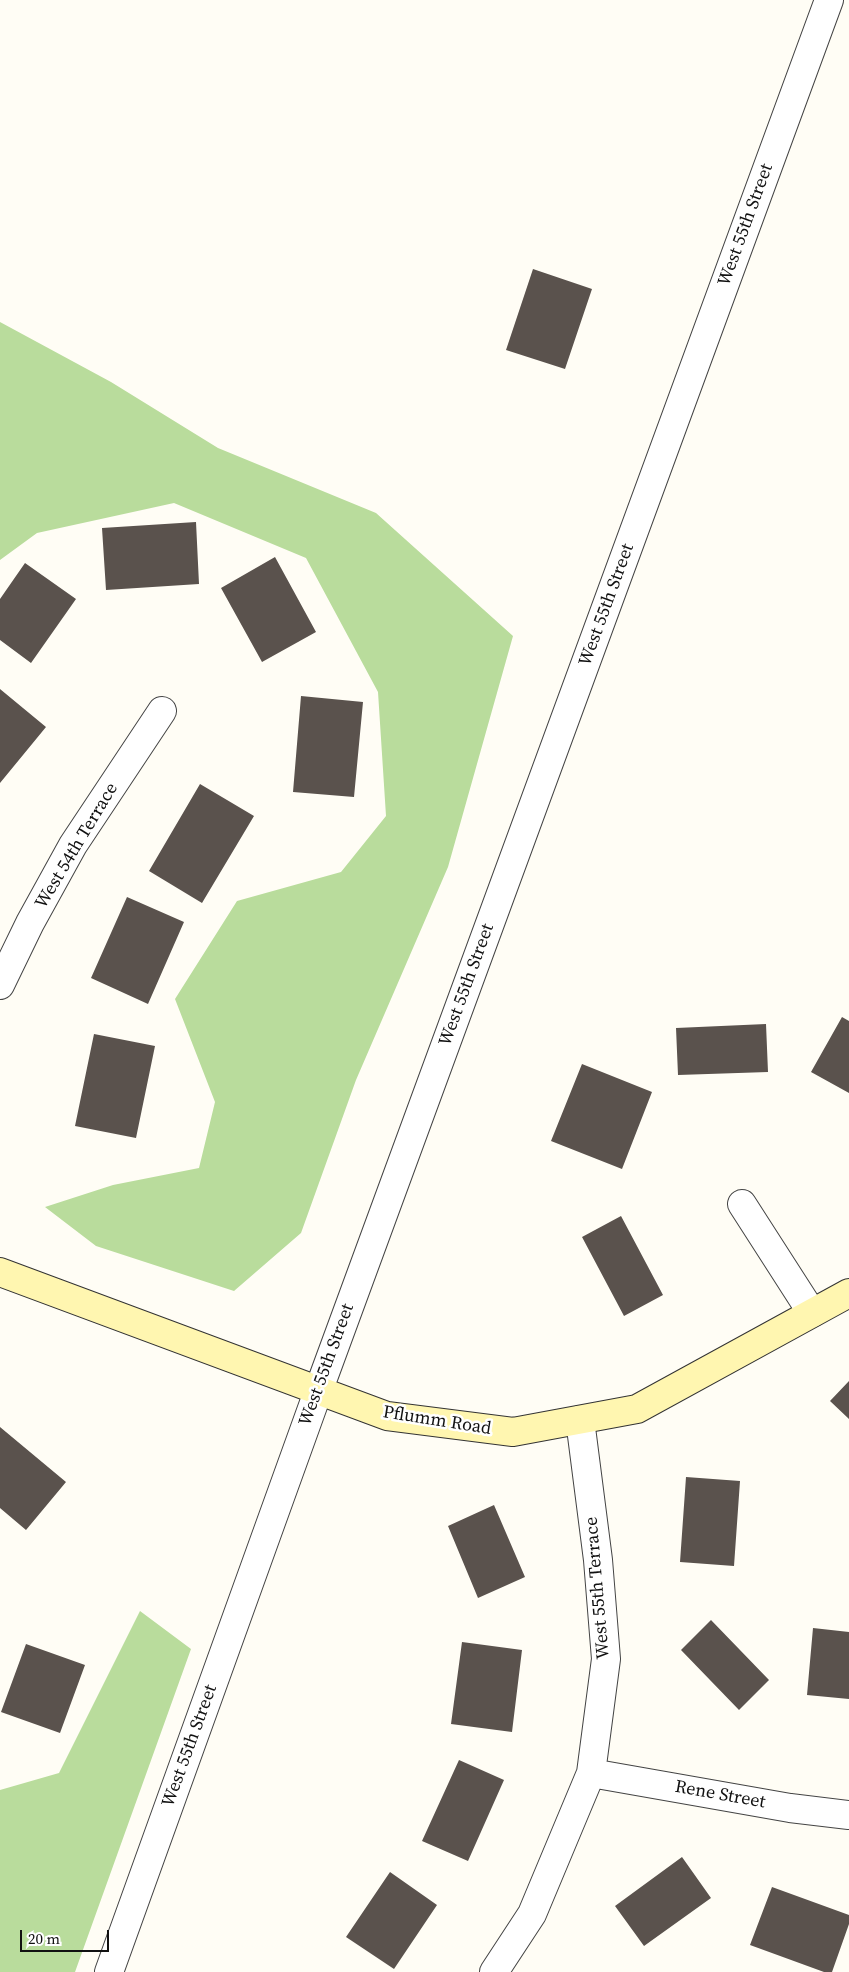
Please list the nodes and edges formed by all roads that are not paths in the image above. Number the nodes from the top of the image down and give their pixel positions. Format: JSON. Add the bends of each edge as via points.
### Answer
{"nodes":[{"id":1,"x":829,"y":0,"type":"edge"},
{"id":2,"x":162,"y":711,"type":"dead end"},
{"id":3,"x":0,"y":985,"type":"edge"},
{"id":4,"x":742,"y":1204,"type":"dead end"},
{"id":5,"x":0,"y":1272,"type":"edge"},
{"id":6,"x":849,"y":1293,"type":"edge"},
{"id":7,"x":812,"y":1313,"type":"junction"},
{"id":8,"x":319,"y":1389,"type":"junction"},
{"id":9,"x":580,"y":1420,"type":"junction"},
{"id":10,"x":591,"y":1773,"type":"junction"},
{"id":11,"x":849,"y":1815,"type":"edge"},
{"id":12,"x":109,"y":1972,"type":"edge"},
{"id":13,"x":494,"y":1972,"type":"edge"}],
"edges":[{"from":1,"to":8,"type":"street","name":"West 55th Street"},
{"from":2,"to":3,"type":"street","name":"West 54th Terrace","via":[[73,845]]},
{"from":4,"to":7,"type":"street"},
{"from":5,"to":8,"type":"main road","name":"Pflumm Road"},
{"from":6,"to":7,"type":"main road","name":"Pflumm Road"},
{"from":7,"to":9,"type":"main road","name":"Pflumm Road","via":[[637,1409]]},
{"from":8,"to":9,"type":"main road","name":"Pflumm Road","via":[[387,1416],[513,1432]]},
{"from":8,"to":12,"type":"street","name":"West 55th Street"},
{"from":9,"to":10,"type":"street","name":"West 55th Terrace","via":[[598,1560],[606,1659]]},
{"from":10,"to":11,"type":"street","name":"Rene Street","via":[[790,1808]]},
{"from":10,"to":13,"type":"street","name":"West 55th Terrace","via":[[532,1914]]}]}
